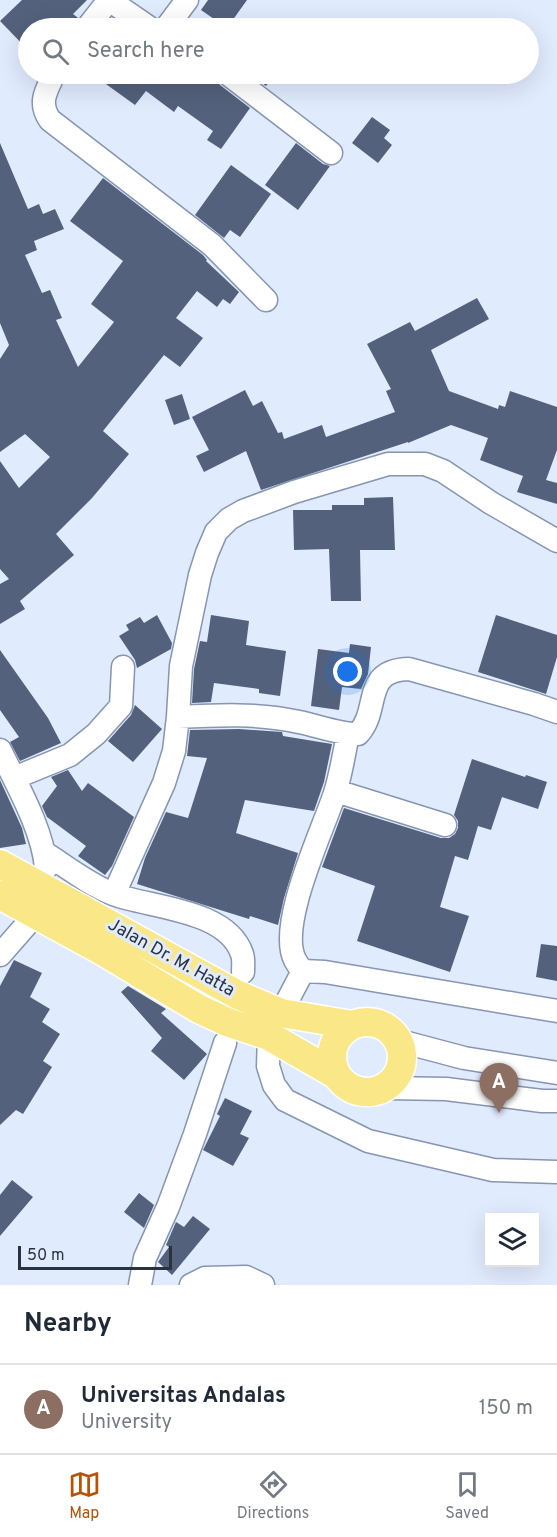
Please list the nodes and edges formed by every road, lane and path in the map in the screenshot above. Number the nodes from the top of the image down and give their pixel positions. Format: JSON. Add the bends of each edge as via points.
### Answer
{"nodes":[{"id":1,"x":109,"y":0,"type":"edge"},
{"id":2,"x":188,"y":0,"type":"edge"},
{"id":3,"x":95,"y":18,"type":"edge"},
{"id":4,"x":135,"y":18,"type":"edge"},
{"id":5,"x":174,"y":18,"type":"edge"},
{"id":6,"x":49,"y":84,"type":"edge"},
{"id":7,"x":241,"y":84,"type":"edge"},
{"id":8,"x":331,"y":153,"type":"dead end"},
{"id":9,"x":266,"y":300,"type":"dead end"},
{"id":10,"x":557,"y":541,"type":"edge"},
{"id":11,"x":123,"y":667,"type":"dead end"},
{"id":12,"x":557,"y":712,"type":"edge"},
{"id":13,"x":178,"y":717,"type":"junction"},
{"id":14,"x":348,"y":734,"type":"junction"},
{"id":15,"x":0,"y":750,"type":"edge"},
{"id":16,"x":14,"y":778,"type":"junction"},
{"id":17,"x":336,"y":791,"type":"junction"},
{"id":18,"x":445,"y":825,"type":"dead end"},
{"id":19,"x":45,"y":854,"type":"junction"},
{"id":20,"x":0,"y":864,"type":"edge"},
{"id":21,"x":48,"y":890,"type":"junction"},
{"id":22,"x":114,"y":894,"type":"junction"},
{"id":23,"x":0,"y":895,"type":"edge"},
{"id":24,"x":35,"y":915,"type":"junction"},
{"id":25,"x":0,"y":955,"type":"edge"},
{"id":26,"x":303,"y":971,"type":"junction"},
{"id":27,"x":243,"y":972,"type":"dead end"},
{"id":28,"x":557,"y":1011,"type":"edge"},
{"id":29,"x":275,"y":1024,"type":"junction"},
{"id":30,"x":352,"y":1024,"type":"junction"},
{"id":31,"x":400,"y":1041,"type":"junction"},
{"id":32,"x":225,"y":1043,"type":"dead end"},
{"id":33,"x":557,"y":1073,"type":"edge"},
{"id":34,"x":336,"y":1074,"type":"junction"},
{"id":35,"x":386,"y":1088,"type":"junction"},
{"id":36,"x":557,"y":1101,"type":"edge"},
{"id":37,"x":557,"y":1172,"type":"edge"},
{"id":38,"x":140,"y":1285,"type":"edge"},
{"id":39,"x":190,"y":1285,"type":"edge"},
{"id":40,"x":263,"y":1285,"type":"edge"}],
"edges":[{"from":1,"to":3,"type":"street"},
{"from":1,"to":4,"type":"street"},
{"from":2,"to":5,"type":"street"},
{"from":6,"to":9,"type":"street","via":[[44,111],[51,120],[212,245]]},
{"from":7,"to":8,"type":"street"},
{"from":10,"to":13,"type":"street","via":[[425,464],[388,464],[243,511],[216,532],[200,575],[181,666]]},
{"from":11,"to":16,"type":"street","via":[[121,706],[96,734],[70,755]]},
{"from":12,"to":14,"type":"street","via":[[409,669],[396,669],[379,683],[365,726],[358,735]]},
{"from":13,"to":14,"type":"street","via":[[265,717]]},
{"from":13,"to":22,"type":"street","via":[[174,751],[164,783]]},
{"from":14,"to":17,"type":"street"},
{"from":15,"to":16,"type":"street"},
{"from":16,"to":19,"type":"street"},
{"from":17,"to":18,"type":"street"},
{"from":17,"to":26,"type":"street","via":[[295,910],[291,941],[294,959]]},
{"from":19,"to":21,"type":"street"},
{"from":19,"to":22,"type":"street"},
{"from":20,"to":21,"type":"main road","name":"Jalan Dr. M. Hatta"},
{"from":21,"to":29,"type":"main road","name":"Jalan Dr. M. Hatta","via":[[238,995]]},
{"from":22,"to":27,"type":"street","via":[[213,922],[232,938],[243,955]]},
{"from":23,"to":24,"type":"main road","name":"Jalan Dr. M. Hatta"},
{"from":24,"to":25,"type":"street"},
{"from":24,"to":29,"type":"main road","name":"Jalan Dr. M. Hatta","via":[[227,1022]]},
{"from":26,"to":28,"type":"street"},
{"from":26,"to":29,"type":"street"},
{"from":29,"to":30,"type":"main road","name":"Jalan Dr. M. Hatta"},
{"from":29,"to":34,"type":"main road","name":"Jalan Dr. M. Hatta"},
{"from":29,"to":37,"type":"street","via":[[268,1066],[274,1085],[285,1100],[368,1141],[493,1170]]},
{"from":30,"to":31,"type":"main road","via":[[379,1023]]},
{"from":30,"to":34,"type":"main road","via":[[333,1045]]},
{"from":31,"to":33,"type":"street","via":[[464,1058]]},
{"from":31,"to":35,"type":"main road","via":[[403,1062]]},
{"from":32,"to":38,"type":"street","via":[[168,1207],[145,1258]]},
{"from":34,"to":35,"type":"main road","via":[[343,1083],[363,1093]]},
{"from":35,"to":36,"type":"street","via":[[446,1089]]},
{"from":39,"to":40,"type":"street","via":[[205,1278],[246,1277]]}]}
